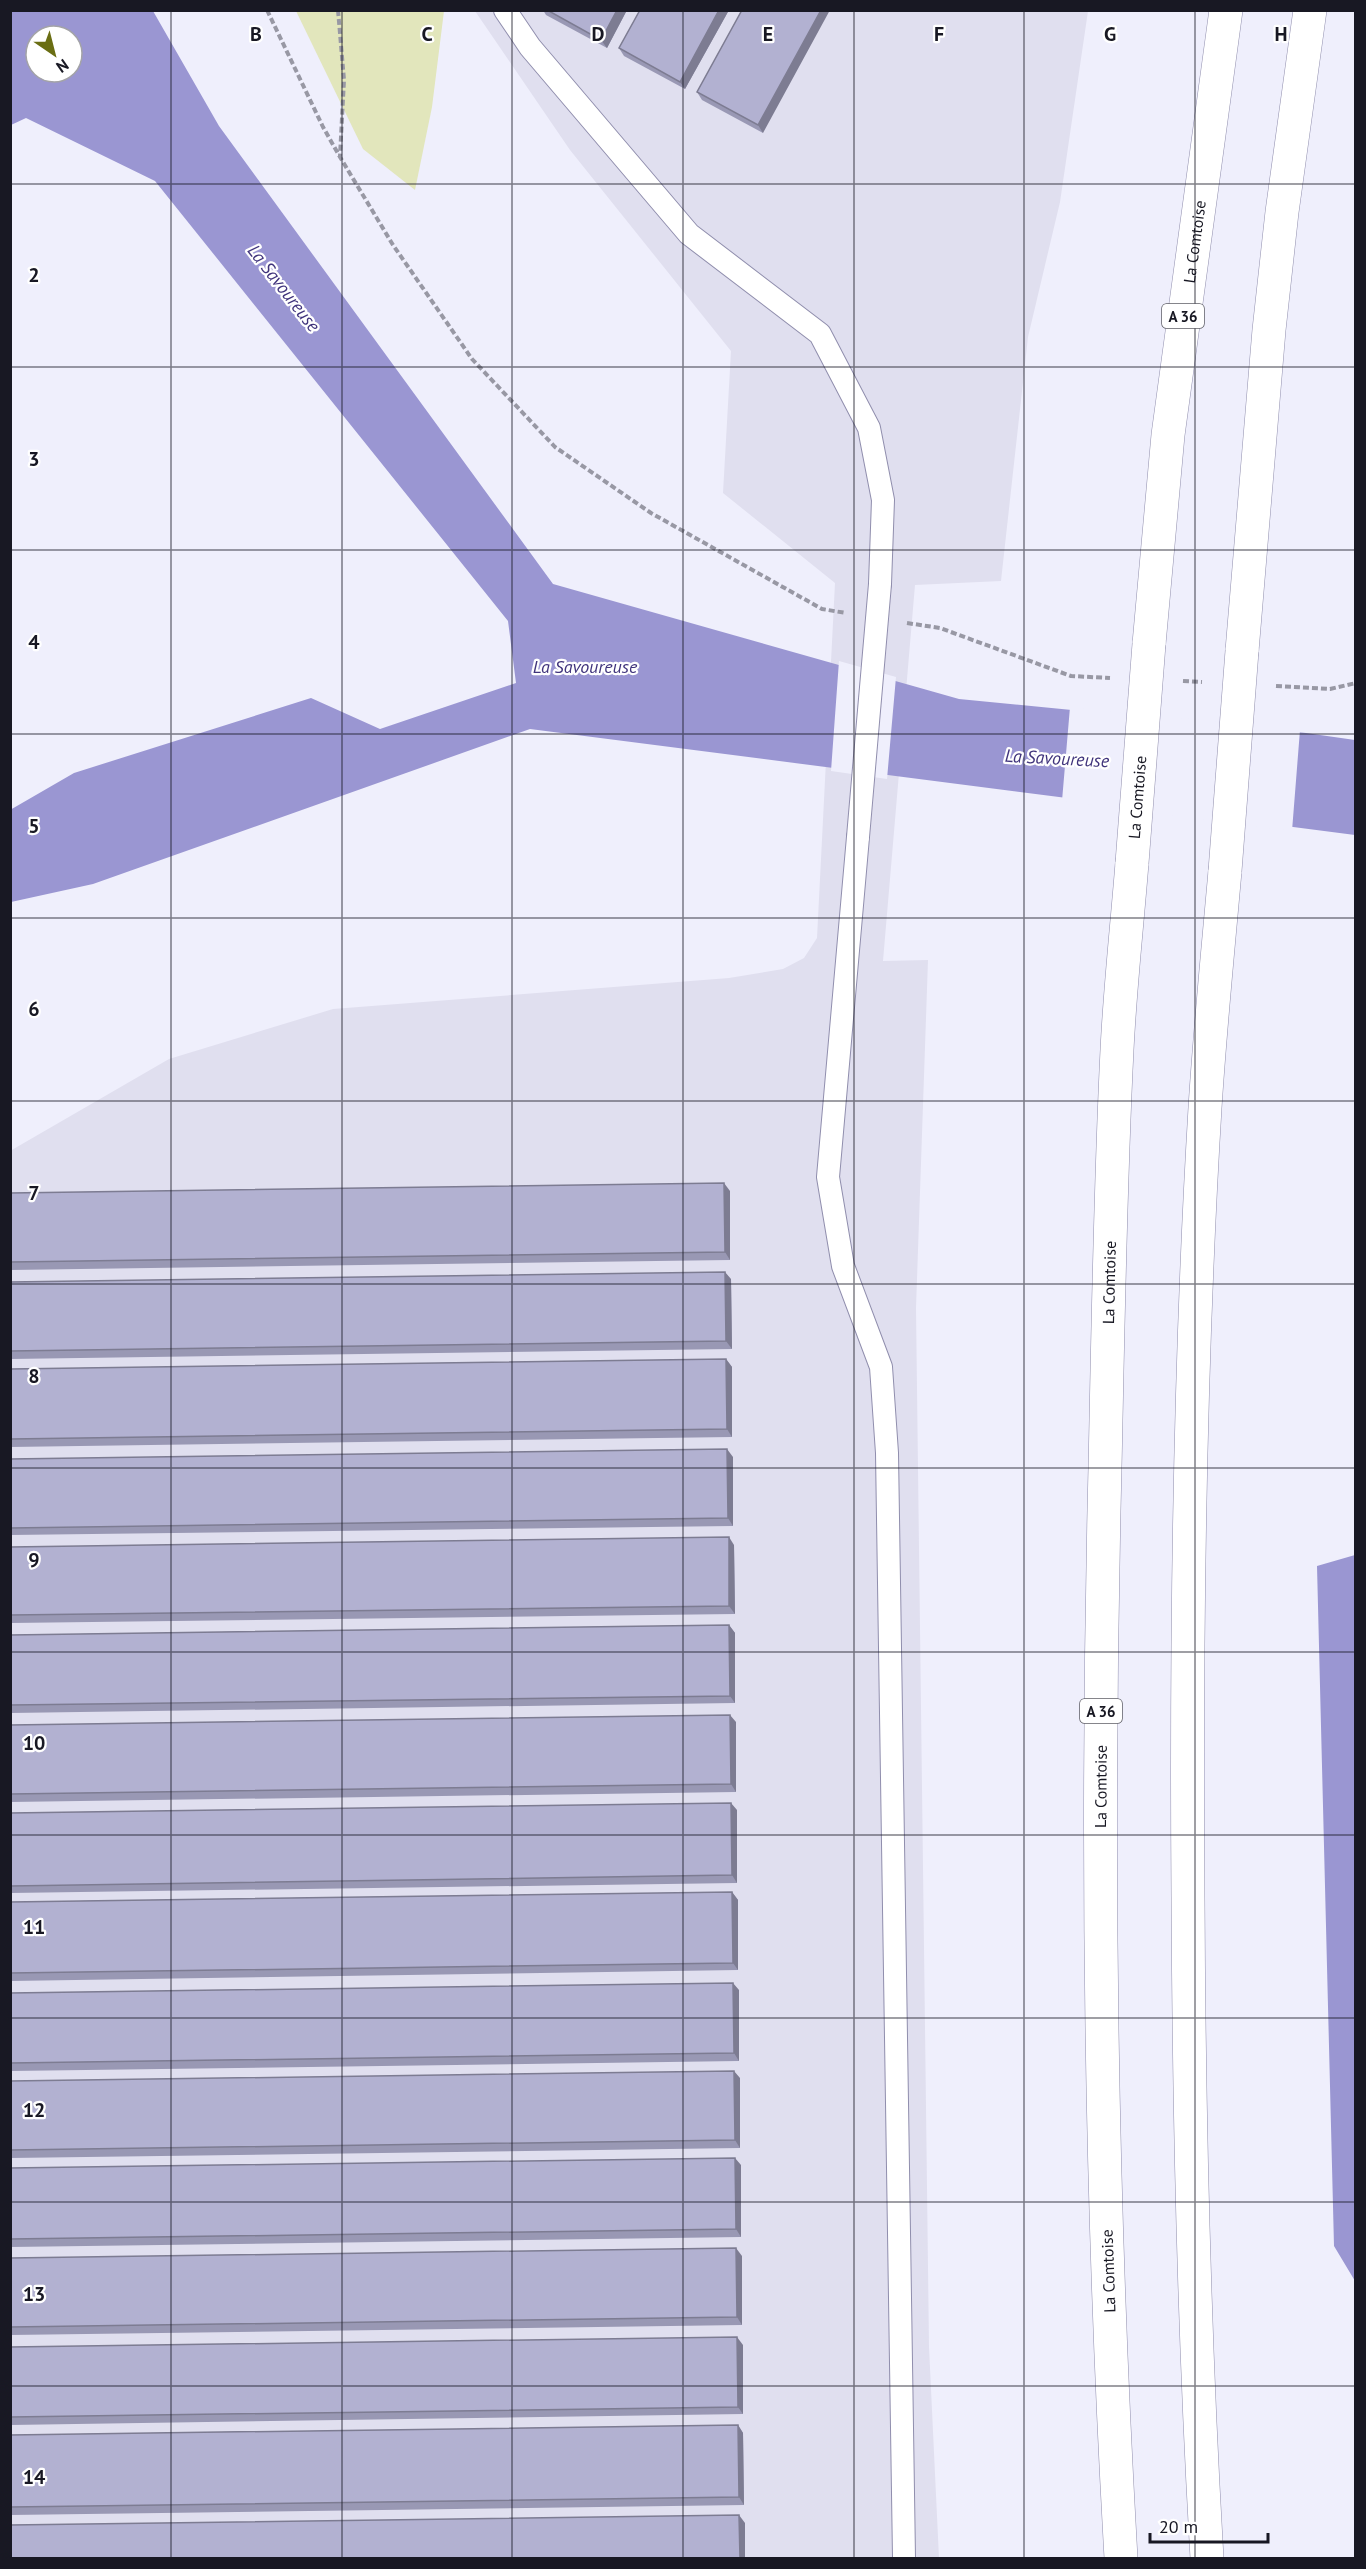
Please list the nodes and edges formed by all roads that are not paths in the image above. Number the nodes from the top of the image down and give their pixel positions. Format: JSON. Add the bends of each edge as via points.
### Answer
{"nodes":[{"id":1,"x":505,"y":10,"type":"edge"},
{"id":2,"x":1226,"y":10,"type":"edge"},
{"id":3,"x":1310,"y":10,"type":"edge"},
{"id":4,"x":1327,"y":10,"type":"edge"},
{"id":5,"x":1282,"y":212,"type":"junction"},
{"id":6,"x":904,"y":2559,"type":"edge"},
{"id":7,"x":1120,"y":2559,"type":"edge"},
{"id":8,"x":1207,"y":2559,"type":"edge"}],
"edges":[{"from":1,"to":6,"type":"lane","bridge":true,"via":[[530,47],[689,234],[820,334],[869,428],[883,500],[880,584],[828,1178],[843,1266],[881,1367],[887,1453]]},
{"from":2,"to":7,"type":"highway","name":"La Comtoise","number":"A 36","bridge":true,"via":[[1168,435],[1117,1048],[1102,1572],[1100,1797],[1107,2266]]},
{"from":3,"to":5,"type":"highway"},
{"from":4,"to":5,"type":"highway"},
{"from":5,"to":8,"type":"highway","bridge":true,"via":[[1255,480],[1205,1107],[1194,1334],[1187,1750],[1190,2117]]}]}
